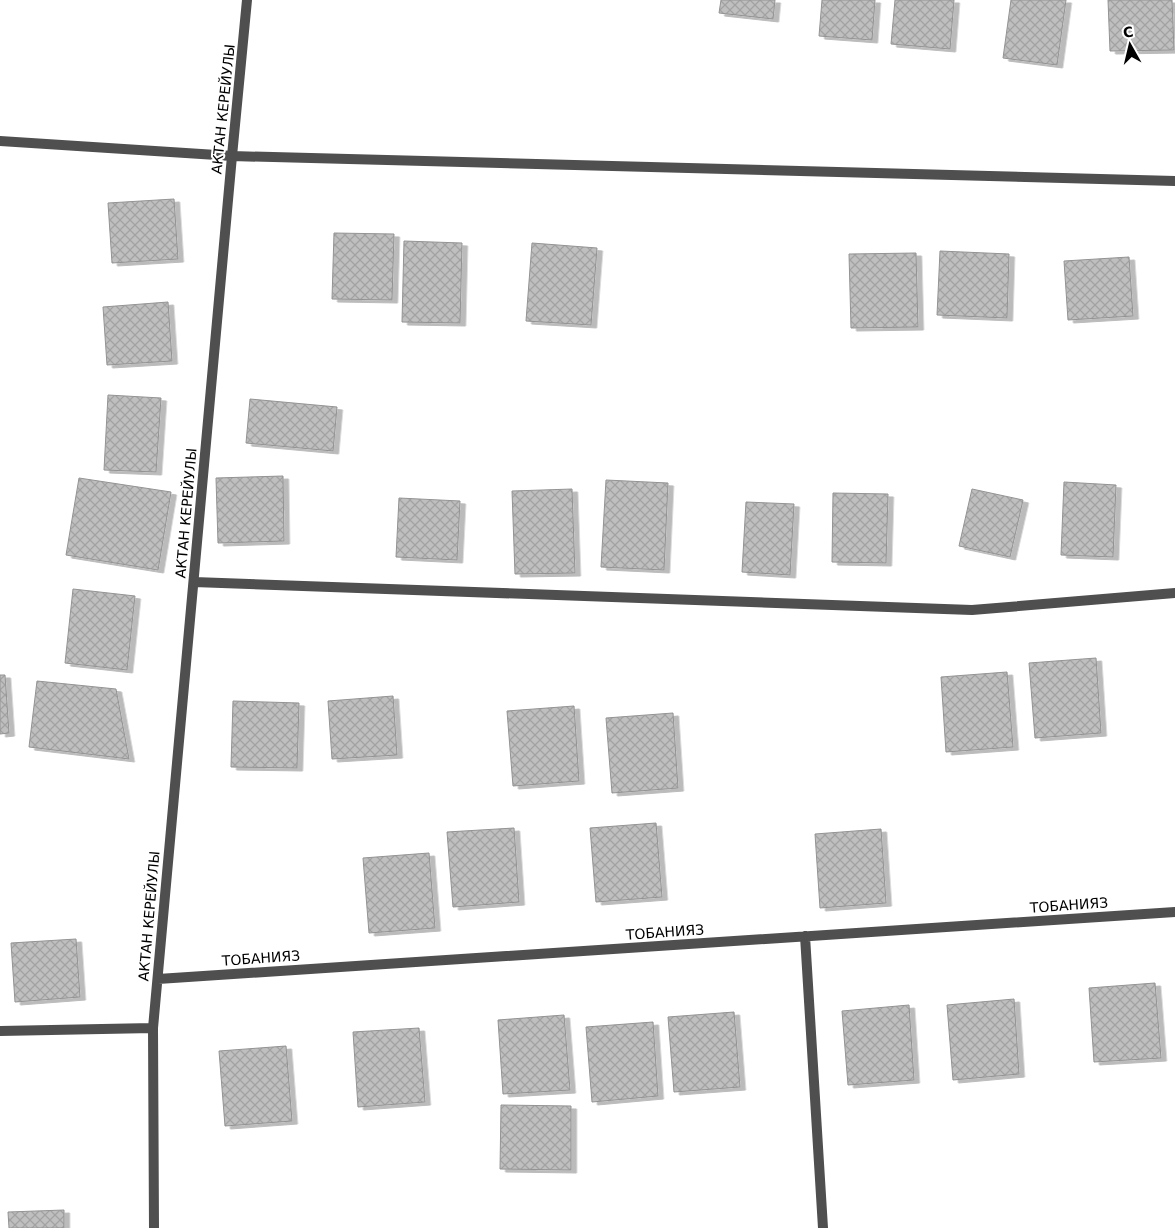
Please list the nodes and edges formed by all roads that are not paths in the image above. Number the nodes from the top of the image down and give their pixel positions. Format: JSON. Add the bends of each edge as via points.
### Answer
{"nodes":[{"id":1,"x":247,"y":0,"type":"edge"},
{"id":2,"x":0,"y":141,"type":"edge"},
{"id":3,"x":232,"y":156,"type":"junction"},
{"id":4,"x":1175,"y":181,"type":"edge"},
{"id":5,"x":194,"y":582,"type":"junction"},
{"id":6,"x":1175,"y":594,"type":"edge"},
{"id":7,"x":1175,"y":912,"type":"edge"},
{"id":8,"x":805,"y":936,"type":"junction"},
{"id":9,"x":158,"y":979,"type":"junction"},
{"id":10,"x":153,"y":1028,"type":"junction"},
{"id":11,"x":0,"y":1031,"type":"edge"},
{"id":12,"x":154,"y":1228,"type":"edge"},
{"id":13,"x":823,"y":1228,"type":"edge"}],
"edges":[{"from":1,"to":3,"type":"street","name":"АКТАН КЕРЕЙУЛЫ"},
{"from":2,"to":3,"type":"street"},
{"from":3,"to":4,"type":"street"},
{"from":3,"to":5,"type":"street","name":"АКТАН КЕРЕЙУЛЫ"},
{"from":5,"to":6,"type":"street","via":[[972,610]]},
{"from":5,"to":9,"type":"street","name":"АКТАН КЕРЕЙУЛЫ"},
{"from":7,"to":8,"type":"street","name":"ТОБАНИЯЗ"},
{"from":8,"to":9,"type":"street","name":"ТОБАНИЯЗ"},
{"from":8,"to":13,"type":"street"},
{"from":9,"to":10,"type":"street","name":"АКТАН КЕРЕЙУЛЫ"},
{"from":10,"to":11,"type":"street"},
{"from":10,"to":12,"type":"street","name":"АКТАН КЕРЕЙУЛЫ"}]}
